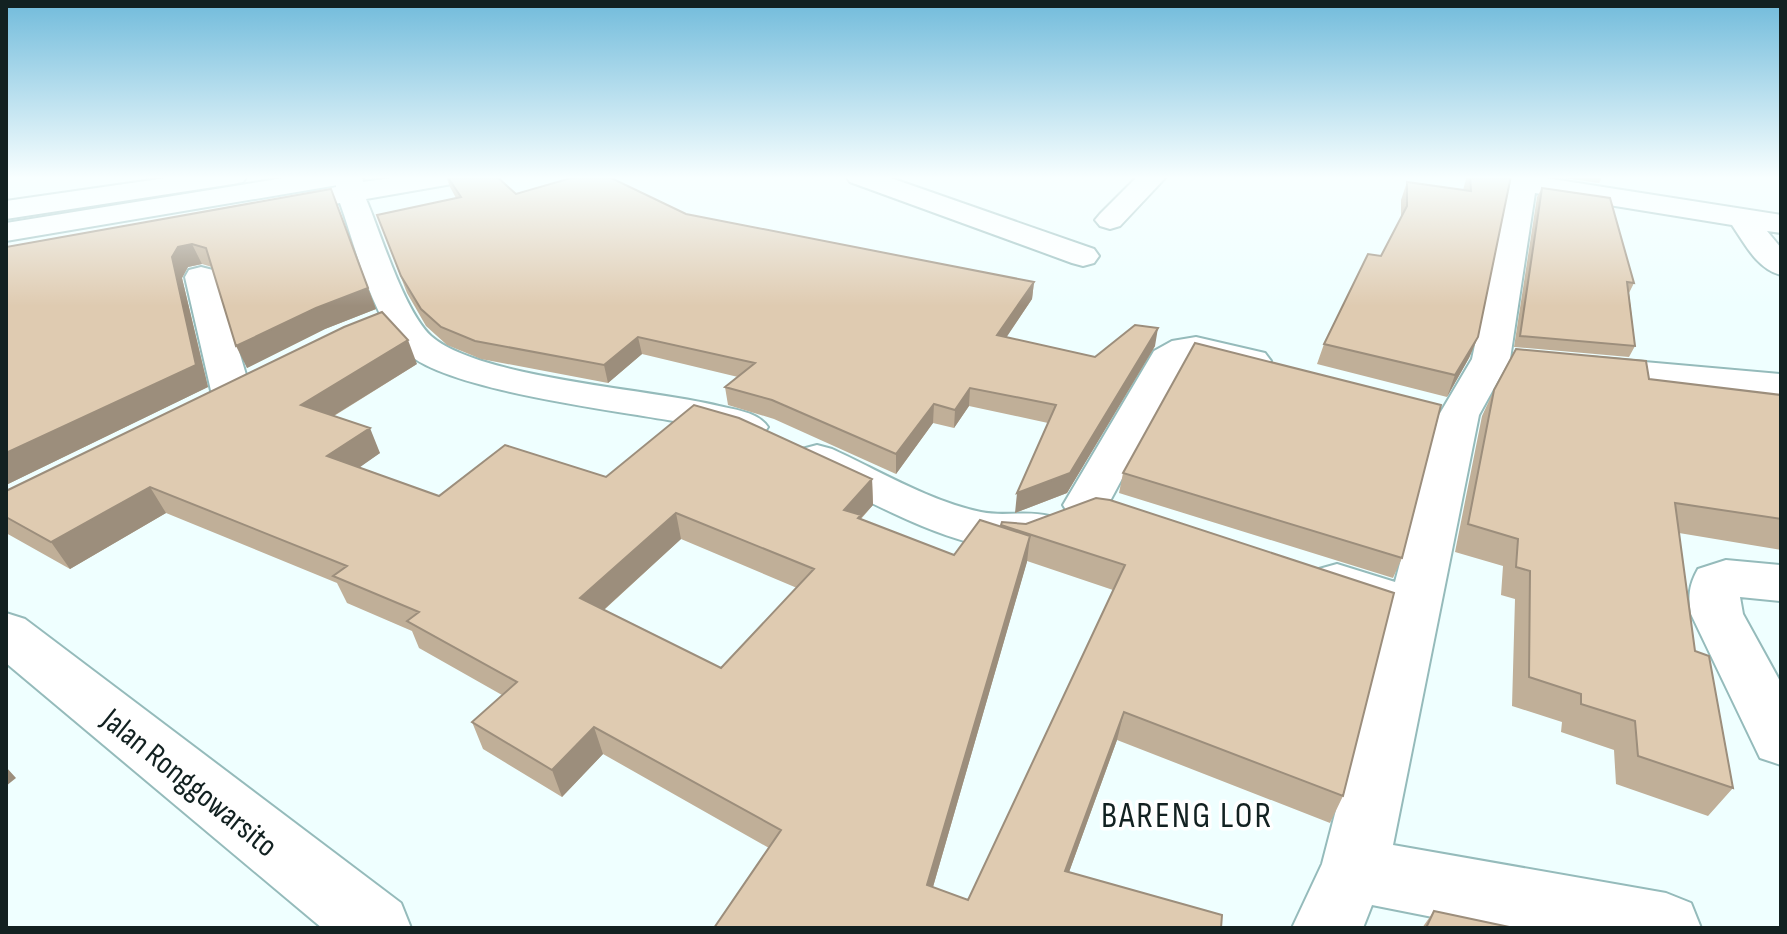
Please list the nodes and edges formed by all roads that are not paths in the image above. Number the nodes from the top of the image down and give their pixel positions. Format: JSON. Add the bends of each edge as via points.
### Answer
{"nodes":[{"id":1,"x":1743,"y":219,"type":"edge"},
{"id":2,"x":89,"y":220,"type":"edge"},
{"id":3,"x":165,"y":220,"type":"edge"},
{"id":4,"x":357,"y":220,"type":"edge"},
{"id":5,"x":981,"y":220,"type":"edge"},
{"id":6,"x":1522,"y":220,"type":"edge"},
{"id":7,"x":1747,"y":220,"type":"edge"},
{"id":8,"x":1781,"y":224,"type":"edge"},
{"id":9,"x":6,"y":232,"type":"edge"},
{"id":10,"x":6,"y":253,"type":"edge"},
{"id":11,"x":1083,"y":256,"type":"dead end"},
{"id":12,"x":1781,"y":265,"type":"edge"},
{"id":13,"x":201,"y":277,"type":"dead end"},
{"id":14,"x":1521,"y":362,"type":"junction"},
{"id":15,"x":1283,"y":370,"type":"edge"},
{"id":16,"x":272,"y":374,"type":"edge"},
{"id":17,"x":1781,"y":386,"type":"edge"},
{"id":18,"x":1086,"y":505,"type":"junction"},
{"id":19,"x":1127,"y":514,"type":"edge"},
{"id":20,"x":1308,"y":573,"type":"edge"},
{"id":21,"x":1781,"y":583,"type":"edge"},
{"id":22,"x":1413,"y":607,"type":"junction"},
{"id":23,"x":6,"y":633,"type":"edge"},
{"id":24,"x":1781,"y":740,"type":"edge"},
{"id":25,"x":1340,"y":899,"type":"edge"},
{"id":26,"x":376,"y":928,"type":"edge"},
{"id":27,"x":1666,"y":928,"type":"edge"}],
"edges":[{"from":1,"to":12,"type":"street"},
{"from":2,"to":9,"type":"street"},
{"from":3,"to":10,"type":"street"},
{"from":4,"to":18,"type":"street","via":[[382,323],[449,364],[726,420],[964,526],[1022,532]]},
{"from":5,"to":11,"type":"street"},
{"from":6,"to":14,"type":"street"},
{"from":7,"to":8,"type":"street"},
{"from":13,"to":16,"type":"street","via":[[218,402]]},
{"from":14,"to":17,"type":"street"},
{"from":14,"to":22,"type":"street","via":[[1444,412]]},
{"from":15,"to":18,"type":"street","via":[[1199,348],[1175,350]]},
{"from":18,"to":19,"type":"street"},
{"from":20,"to":22,"type":"street"},
{"from":21,"to":24,"type":"street","via":[[1726,578],[1716,582],[1714,595],[1717,614]]},
{"from":22,"to":25,"type":"street"},
{"from":23,"to":26,"type":"street","name":"Jalan Ronggowarsito"},
{"from":25,"to":27,"type":"street"}]}
